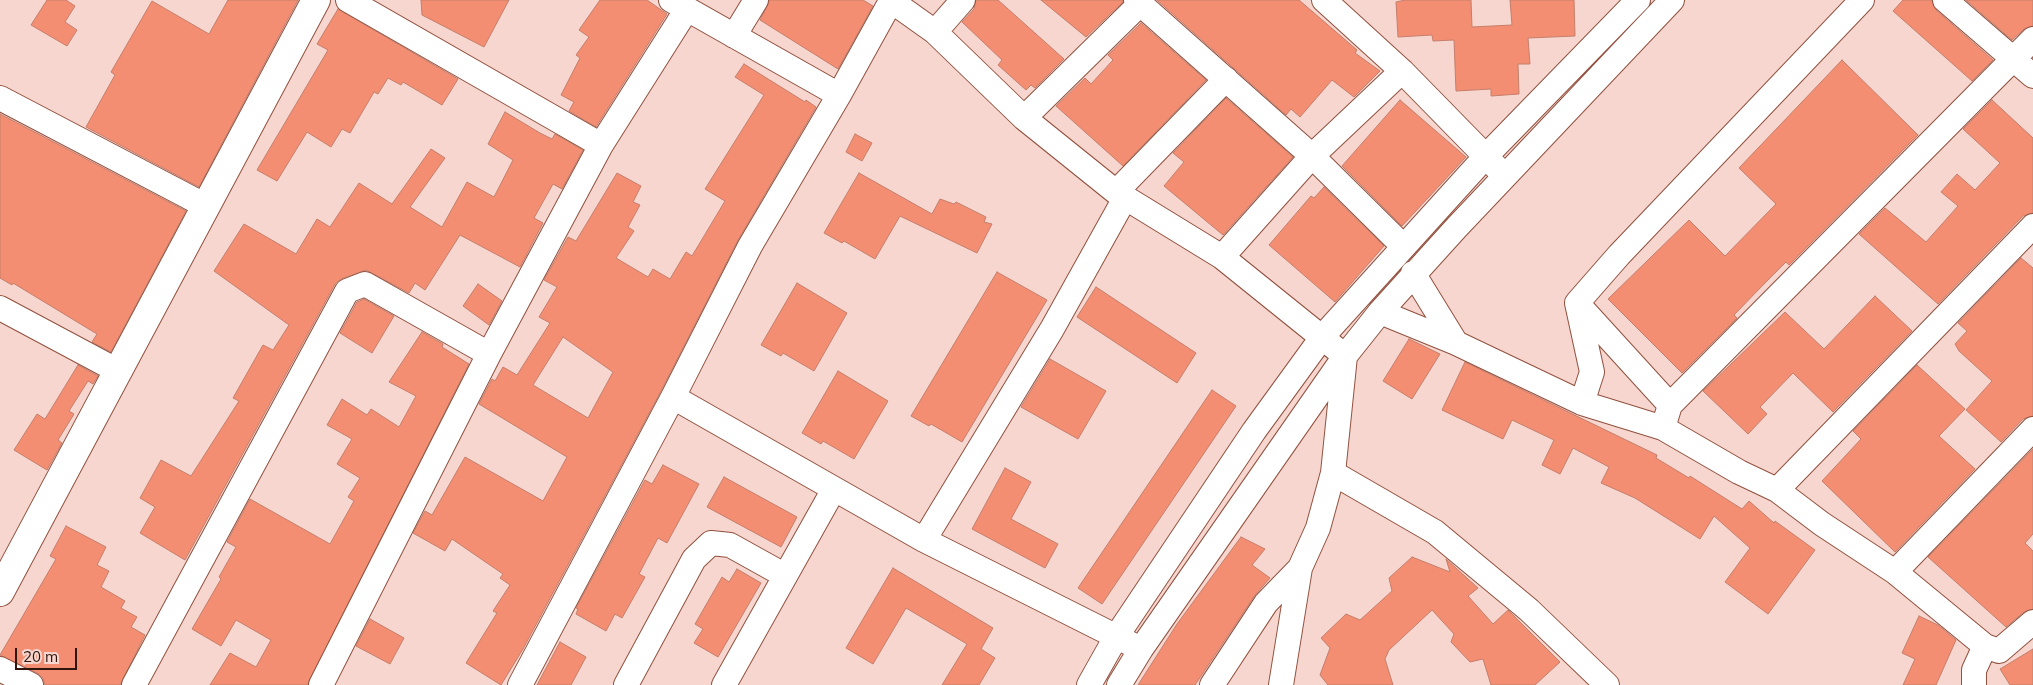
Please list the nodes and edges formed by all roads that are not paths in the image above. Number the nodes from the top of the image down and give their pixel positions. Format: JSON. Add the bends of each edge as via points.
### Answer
{"nodes":[{"id":1,"x":316,"y":0,"type":"edge"},
{"id":2,"x":348,"y":0,"type":"edge"},
{"id":3,"x":756,"y":0,"type":"edge"},
{"id":4,"x":963,"y":0,"type":"edge"},
{"id":5,"x":1324,"y":0,"type":"edge"},
{"id":6,"x":1638,"y":0,"type":"edge"},
{"id":7,"x":1672,"y":0,"type":"edge"},
{"id":8,"x":1862,"y":0,"type":"edge"},
{"id":9,"x":1945,"y":0,"type":"edge"},
{"id":10,"x":890,"y":1,"type":"edge"},
{"id":11,"x":1138,"y":2,"type":"edge"},
{"id":12,"x":679,"y":4,"type":"edge"},
{"id":13,"x":935,"y":32,"type":"junction"},
{"id":14,"x":734,"y":36,"type":"junction"},
{"id":15,"x":2033,"y":39,"type":"edge"},
{"id":16,"x":2014,"y":59,"type":"junction"},
{"id":17,"x":1402,"y":71,"type":"junction"},
{"id":18,"x":2033,"y":76,"type":"edge"},
{"id":19,"x":1226,"y":79,"type":"junction"},
{"id":20,"x":839,"y":95,"type":"junction"},
{"id":21,"x":0,"y":98,"type":"edge"},
{"id":22,"x":1024,"y":118,"type":"junction"},
{"id":23,"x":602,"y":144,"type":"junction"},
{"id":24,"x":1312,"y":156,"type":"junction"},
{"id":25,"x":1486,"y":156,"type":"junction"},
{"id":26,"x":1505,"y":176,"type":"junction"},
{"id":27,"x":1121,"y":195,"type":"junction"},
{"id":28,"x":206,"y":206,"type":"junction"},
{"id":29,"x":2033,"y":226,"type":"edge"},
{"id":30,"x":1403,"y":246,"type":"junction"},
{"id":31,"x":1222,"y":257,"type":"junction"},
{"id":32,"x":1413,"y":273,"type":"junction"},
{"id":33,"x":1577,"y":302,"type":"junction"},
{"id":34,"x":0,"y":308,"type":"edge"},
{"id":35,"x":1380,"y":312,"type":"junction"},
{"id":36,"x":1323,"y":336,"type":"junction"},
{"id":37,"x":1456,"y":343,"type":"junction"},
{"id":38,"x":489,"y":354,"type":"junction"},
{"id":39,"x":1345,"y":356,"type":"junction"},
{"id":40,"x":118,"y":371,"type":"junction"},
{"id":41,"x":673,"y":397,"type":"junction"},
{"id":42,"x":1582,"y":403,"type":"junction"},
{"id":43,"x":1670,"y":405,"type":"junction"},
{"id":44,"x":1663,"y":428,"type":"junction"},
{"id":45,"x":2033,"y":429,"type":"edge"},
{"id":46,"x":1334,"y":473,"type":"junction"},
{"id":47,"x":834,"y":488,"type":"junction"},
{"id":48,"x":1776,"y":490,"type":"junction"},
{"id":49,"x":924,"y":540,"type":"junction"},
{"id":50,"x":1300,"y":568,"type":"junction"},
{"id":51,"x":1895,"y":572,"type":"junction"},
{"id":52,"x":784,"y":575,"type":"junction"},
{"id":53,"x":0,"y":592,"type":"edge"},
{"id":54,"x":2033,"y":622,"type":"edge"},
{"id":55,"x":1116,"y":637,"type":"junction"},
{"id":56,"x":1985,"y":646,"type":"junction"},
{"id":57,"x":1141,"y":649,"type":"junction"},
{"id":58,"x":0,"y":669,"type":"edge"},
{"id":59,"x":31,"y":685,"type":"edge"},
{"id":60,"x":134,"y":685,"type":"edge"},
{"id":61,"x":321,"y":685,"type":"edge"},
{"id":62,"x":520,"y":685,"type":"edge"},
{"id":63,"x":626,"y":685,"type":"edge"},
{"id":64,"x":724,"y":685,"type":"edge"},
{"id":65,"x":1089,"y":685,"type":"edge"},
{"id":66,"x":1119,"y":685,"type":"edge"},
{"id":67,"x":1212,"y":685,"type":"edge"},
{"id":68,"x":1281,"y":685,"type":"edge"},
{"id":69,"x":1606,"y":685,"type":"edge"},
{"id":70,"x":1974,"y":685,"type":"edge"}],
"edges":[{"from":1,"to":28,"type":"main road"},
{"from":2,"to":23,"type":"street"},
{"from":3,"to":14,"type":"street"},
{"from":4,"to":13,"type":"street"},
{"from":5,"to":17,"type":"street"},
{"from":6,"to":25,"type":"street"},
{"from":7,"to":26,"type":"street"},
{"from":8,"to":33,"type":"street"},
{"from":9,"to":16,"type":"street"},
{"from":10,"to":13,"type":"street"},
{"from":10,"to":20,"type":"street"},
{"from":11,"to":19,"type":"street"},
{"from":11,"to":22,"type":"street"},
{"from":12,"to":14,"type":"street"},
{"from":12,"to":23,"type":"street"},
{"from":13,"to":22,"type":"street"},
{"from":14,"to":20,"type":"street"},
{"from":15,"to":16,"type":"street"},
{"from":16,"to":18,"type":"street"},
{"from":16,"to":43,"type":"street"},
{"from":17,"to":24,"type":"street"},
{"from":17,"to":25,"type":"street"},
{"from":19,"to":24,"type":"street"},
{"from":19,"to":27,"type":"street"},
{"from":20,"to":41,"type":"street","via":[[750,246]]},
{"from":21,"to":28,"type":"street"},
{"from":22,"to":27,"type":"street"},
{"from":23,"to":38,"type":"street"},
{"from":24,"to":30,"type":"street"},
{"from":24,"to":31,"type":"street"},
{"from":25,"to":26,"type":"street"},
{"from":25,"to":30,"type":"street"},
{"from":26,"to":32,"type":"street"},
{"from":27,"to":31,"type":"street"},
{"from":27,"to":49,"type":"street","via":[[1052,329]]},
{"from":28,"to":40,"type":"main road"},
{"from":29,"to":48,"type":"street"},
{"from":30,"to":36,"type":"street"},
{"from":31,"to":36,"type":"street"},
{"from":32,"to":35,"type":"street"},
{"from":32,"to":37,"type":"street"},
{"from":33,"to":42,"type":"street","via":[[1592,372]]},
{"from":33,"to":43,"type":"street"},
{"from":34,"to":40,"type":"street"},
{"from":35,"to":37,"type":"street"},
{"from":35,"to":39,"type":"street"},
{"from":36,"to":39,"type":"street"},
{"from":36,"to":55,"type":"street","via":[[1254,430]]},
{"from":37,"to":42,"type":"street"},
{"from":38,"to":60,"type":"street","via":[[365,284],[347,291]]},
{"from":38,"to":61,"type":"street"},
{"from":39,"to":46,"type":"street"},
{"from":39,"to":57,"type":"street"},
{"from":40,"to":53,"type":"main road"},
{"from":41,"to":47,"type":"street"},
{"from":41,"to":62,"type":"street"},
{"from":42,"to":44,"type":"street"},
{"from":43,"to":44,"type":"street"},
{"from":44,"to":48,"type":"street"},
{"from":45,"to":51,"type":"street"},
{"from":46,"to":50,"type":"street","via":[[1318,528]]},
{"from":46,"to":69,"type":"street","via":[[1435,532],[1530,610]]},
{"from":47,"to":49,"type":"street"},
{"from":47,"to":52,"type":"street"},
{"from":48,"to":51,"type":"street"},
{"from":49,"to":55,"type":"street"},
{"from":50,"to":67,"type":"street","via":[[1266,603]]},
{"from":50,"to":68,"type":"street"},
{"from":51,"to":56,"type":"street"},
{"from":52,"to":63,"type":"street","via":[[730,545],[711,543],[694,559]]},
{"from":52,"to":64,"type":"street"},
{"from":54,"to":56,"type":"street","via":[[2000,652]]},
{"from":55,"to":57,"type":"street"},
{"from":55,"to":65,"type":"street"},
{"from":56,"to":70,"type":"street","via":[[1974,670]]},
{"from":57,"to":66,"type":"street"},
{"from":58,"to":59,"type":"street"}]}
